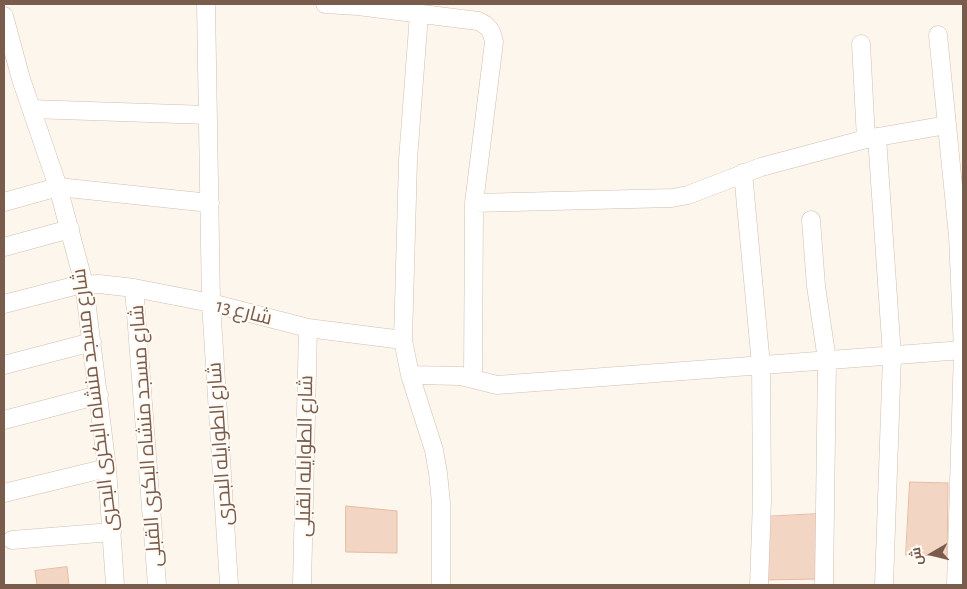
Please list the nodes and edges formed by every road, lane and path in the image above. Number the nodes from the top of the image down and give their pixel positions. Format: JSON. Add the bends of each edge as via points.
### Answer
{"nodes":[{"id":1,"x":206,"y":4,"type":"edge"},
{"id":2,"x":325,"y":4,"type":"edge"},
{"id":3,"x":419,"y":14,"type":"junction"},
{"id":4,"x":4,"y":16,"type":"edge"},
{"id":5,"x":938,"y":35,"type":"dead end"},
{"id":6,"x":861,"y":44,"type":"dead end"},
{"id":7,"x":9,"y":56,"type":"edge"},
{"id":8,"x":31,"y":110,"type":"junction"},
{"id":9,"x":208,"y":115,"type":"junction"},
{"id":10,"x":947,"y":125,"type":"junction"},
{"id":11,"x":872,"y":138,"type":"junction"},
{"id":12,"x":743,"y":173,"type":"junction"},
{"id":13,"x":58,"y":187,"type":"junction"},
{"id":14,"x":4,"y":202,"type":"edge"},
{"id":15,"x":474,"y":203,"type":"junction"},
{"id":16,"x":210,"y":204,"type":"junction"},
{"id":17,"x":810,"y":220,"type":"dead end"},
{"id":18,"x":70,"y":229,"type":"junction"},
{"id":19,"x":4,"y":247,"type":"edge"},
{"id":20,"x":84,"y":284,"type":"junction"},
{"id":21,"x":134,"y":288,"type":"junction"},
{"id":22,"x":4,"y":304,"type":"edge"},
{"id":23,"x":212,"y":304,"type":"junction"},
{"id":24,"x":308,"y":328,"type":"junction"},
{"id":25,"x":403,"y":340,"type":"junction"},
{"id":26,"x":92,"y":342,"type":"junction"},
{"id":27,"x":963,"y":350,"type":"edge"},
{"id":28,"x":892,"y":356,"type":"junction"},
{"id":29,"x":826,"y":360,"type":"junction"},
{"id":30,"x":4,"y":365,"type":"edge"},
{"id":31,"x":762,"y":365,"type":"junction"},
{"id":32,"x":410,"y":375,"type":"junction"},
{"id":33,"x":473,"y":378,"type":"junction"},
{"id":34,"x":99,"y":395,"type":"junction"},
{"id":35,"x":4,"y":420,"type":"edge"},
{"id":36,"x":107,"y":468,"type":"junction"},
{"id":37,"x":4,"y":493,"type":"edge"},
{"id":38,"x":112,"y":532,"type":"junction"},
{"id":39,"x":12,"y":540,"type":"dead end"},
{"id":40,"x":116,"y":585,"type":"edge"},
{"id":41,"x":157,"y":585,"type":"edge"},
{"id":42,"x":229,"y":585,"type":"edge"},
{"id":43,"x":302,"y":585,"type":"edge"},
{"id":44,"x":441,"y":585,"type":"edge"},
{"id":45,"x":759,"y":585,"type":"edge"},
{"id":46,"x":824,"y":585,"type":"edge"},
{"id":47,"x":884,"y":585,"type":"edge"},
{"id":48,"x":956,"y":585,"type":"edge"}],
"edges":[{"from":1,"to":9,"type":"street","name":"شارع الطوايله البحرى"},
{"from":2,"to":3,"type":"street"},
{"from":3,"to":15,"type":"street","via":[[478,21],[492,32],[494,42]]},
{"from":3,"to":25,"type":"street","via":[[408,160]]},
{"from":4,"to":7,"type":"street","name":"شارع مسجد منشاه البكرى البحرى"},
{"from":5,"to":10,"type":"street"},
{"from":6,"to":11,"type":"street"},
{"from":7,"to":8,"type":"street","name":"شارع مسجد منشاه البكرى البحرى"},
{"from":8,"to":9,"type":"street"},
{"from":8,"to":13,"type":"street","name":"شارع مسجد منشاه البكرى البحرى"},
{"from":9,"to":16,"type":"street","name":"شارع الطوايله البحرى"},
{"from":10,"to":11,"type":"street"},
{"from":10,"to":27,"type":"street","via":[[958,236]]},
{"from":11,"to":12,"type":"street"},
{"from":11,"to":28,"type":"street"},
{"from":12,"to":15,"type":"street","via":[[672,198]]},
{"from":12,"to":31,"type":"street"},
{"from":13,"to":14,"type":"street"},
{"from":13,"to":16,"type":"street"},
{"from":13,"to":18,"type":"street","name":"شارع مسجد منشاه البكرى البحرى"},
{"from":15,"to":33,"type":"street"},
{"from":16,"to":23,"type":"street","name":"شارع الطوايله البحرى"},
{"from":17,"to":29,"type":"street"},
{"from":18,"to":19,"type":"street"},
{"from":18,"to":20,"type":"street","name":"شارع مسجد منشاه البكرى البحرى"},
{"from":20,"to":21,"type":"street","name":"شارع 13"},
{"from":20,"to":22,"type":"street","name":"شارع 13"},
{"from":20,"to":26,"type":"street","name":"شارع مسجد منشاه البكرى البحرى"},
{"from":21,"to":23,"type":"street","name":"شارع 13"},
{"from":21,"to":41,"type":"street","name":"شارع مسجد منشاه البكرى القبلى"},
{"from":23,"to":24,"type":"street","name":"شارع 13"},
{"from":23,"to":42,"type":"street","name":"شارع الطوايله البحرى"},
{"from":24,"to":25,"type":"street","name":"شارع 13"},
{"from":24,"to":43,"type":"street","name":"شارع الطوايله القبلى"},
{"from":25,"to":32,"type":"street"},
{"from":26,"to":30,"type":"street"},
{"from":26,"to":34,"type":"street","name":"شارع مسجد منشاه البكرى البحرى"},
{"from":27,"to":28,"type":"street"},
{"from":27,"to":48,"type":"street"},
{"from":28,"to":29,"type":"street"},
{"from":28,"to":47,"type":"street"},
{"from":29,"to":31,"type":"street"},
{"from":29,"to":46,"type":"street"},
{"from":31,"to":33,"type":"street","via":[[497,385]]},
{"from":31,"to":45,"type":"street"},
{"from":32,"to":33,"type":"street"},
{"from":32,"to":44,"type":"street","via":[[438,473]]},
{"from":34,"to":35,"type":"street"},
{"from":34,"to":36,"type":"street","name":"شارع مسجد منشاه البكرى البحرى"},
{"from":36,"to":37,"type":"street"},
{"from":36,"to":38,"type":"street","name":"شارع مسجد منشاه البكرى البحرى"},
{"from":38,"to":39,"type":"street"},
{"from":38,"to":40,"type":"street","name":"شارع مسجد منشاه البكرى البحرى"}]}
